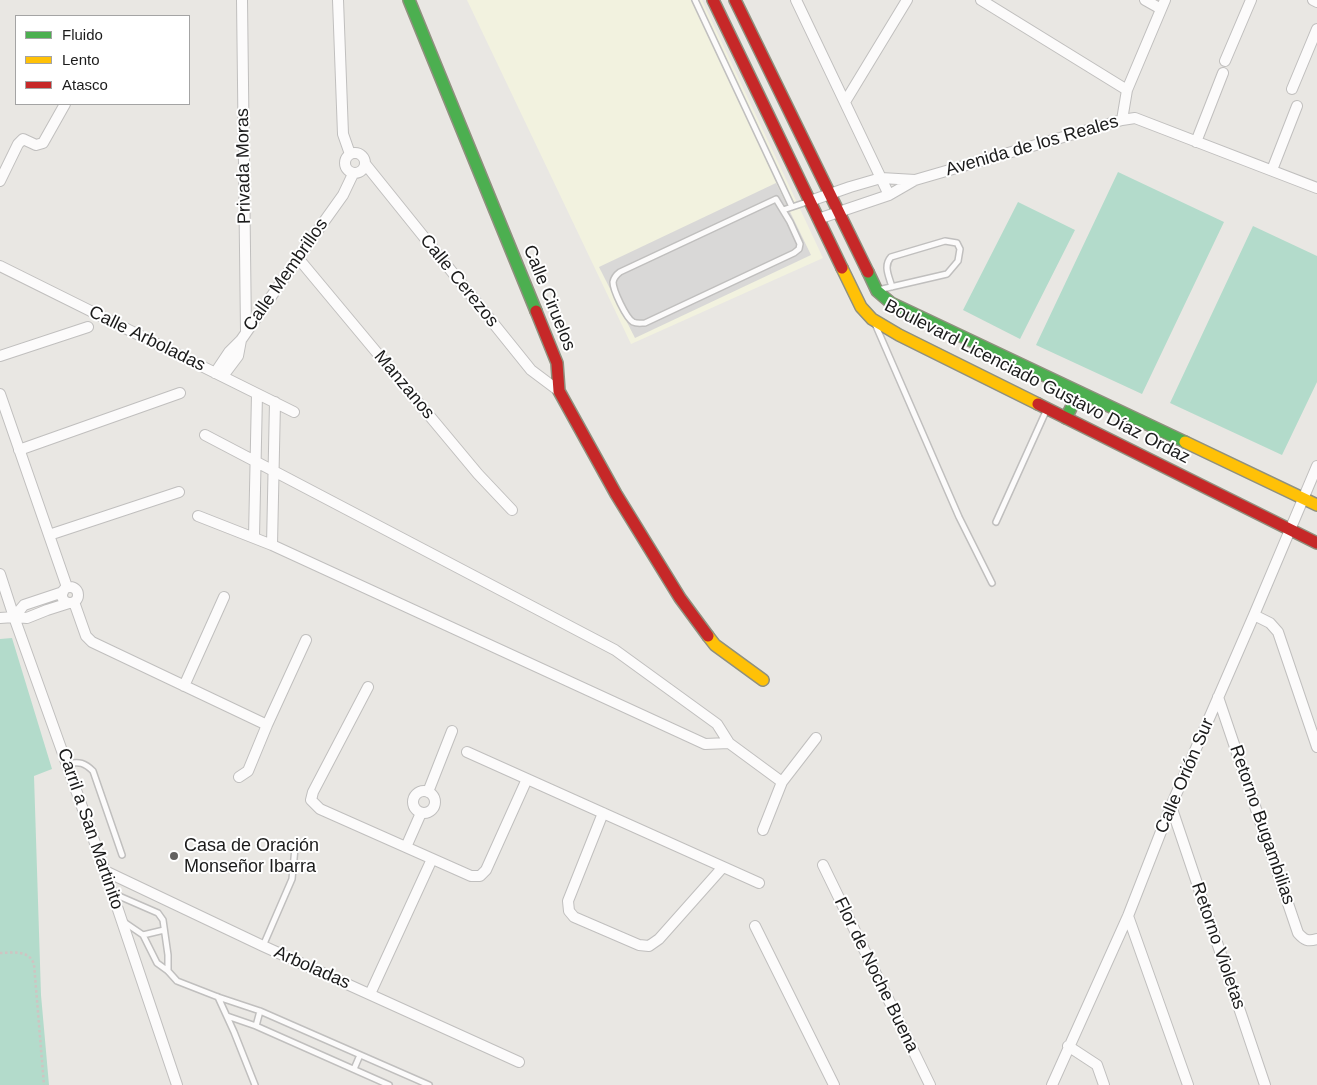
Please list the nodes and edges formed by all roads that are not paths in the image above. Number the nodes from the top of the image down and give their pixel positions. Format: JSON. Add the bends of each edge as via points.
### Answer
{"nodes":[{"id":1,"x":242,"y":0,"type":"edge"},
{"id":2,"x":338,"y":0,"type":"edge"},
{"id":3,"x":409,"y":0,"type":"edge"},
{"id":4,"x":695,"y":0,"type":"edge"},
{"id":5,"x":714,"y":0,"type":"edge"},
{"id":6,"x":735,"y":0,"type":"edge"},
{"id":7,"x":907,"y":0,"type":"edge"},
{"id":8,"x":981,"y":0,"type":"edge"},
{"id":9,"x":1145,"y":0,"type":"edge"},
{"id":10,"x":1251,"y":0,"type":"edge"},
{"id":11,"x":1313,"y":0,"type":"edge"},
{"id":12,"x":799,"y":1,"type":"edge"},
{"id":13,"x":1317,"y":2,"type":"edge"},
{"id":14,"x":1163,"y":5,"type":"edge"},
{"id":15,"x":1317,"y":30,"type":"edge"},
{"id":16,"x":1225,"y":61,"type":"dead end"},
{"id":17,"x":1222,"y":73,"type":"dead end"},
{"id":18,"x":1292,"y":89,"type":"dead end"},
{"id":19,"x":1127,"y":90,"type":"junction"},
{"id":20,"x":846,"y":102,"type":"junction"},
{"id":21,"x":64,"y":105,"type":"edge"},
{"id":22,"x":1297,"y":106,"type":"dead end"},
{"id":23,"x":1122,"y":120,"type":"junction"},
{"id":24,"x":1196,"y":142,"type":"junction"},
{"id":25,"x":350,"y":154,"type":"junction"},
{"id":26,"x":366,"y":164,"type":"junction"},
{"id":27,"x":1272,"y":170,"type":"junction"},
{"id":28,"x":353,"y":174,"type":"junction"},
{"id":29,"x":881,"y":178,"type":"junction"},
{"id":30,"x":915,"y":180,"type":"junction"},
{"id":31,"x":0,"y":181,"type":"edge"},
{"id":32,"x":1317,"y":188,"type":"edge"},
{"id":33,"x":830,"y":194,"type":"junction"},
{"id":34,"x":889,"y":195,"type":"junction"},
{"id":35,"x":810,"y":201,"type":"junction"},
{"id":36,"x":792,"y":207,"type":"junction"},
{"id":37,"x":783,"y":210,"type":"junction"},
{"id":38,"x":838,"y":212,"type":"junction"},
{"id":39,"x":818,"y":219,"type":"junction"},
{"id":40,"x":298,"y":258,"type":"junction"},
{"id":41,"x":0,"y":266,"type":"edge"},
{"id":42,"x":892,"y":287,"type":"junction"},
{"id":43,"x":877,"y":291,"type":"junction"},
{"id":44,"x":872,"y":319,"type":"junction"},
{"id":45,"x":88,"y":327,"type":"dead end"},
{"id":46,"x":243,"y":336,"type":"junction"},
{"id":47,"x":0,"y":356,"type":"edge"},
{"id":48,"x":219,"y":374,"type":"junction"},
{"id":49,"x":559,"y":391,"type":"junction"},
{"id":50,"x":1079,"y":392,"type":"junction"},
{"id":51,"x":180,"y":393,"type":"dead end"},
{"id":52,"x":0,"y":394,"type":"edge"},
{"id":53,"x":257,"y":394,"type":"junction"},
{"id":54,"x":275,"y":402,"type":"junction"},
{"id":55,"x":1047,"y":408,"type":"junction"},
{"id":56,"x":294,"y":412,"type":"dead end"},
{"id":57,"x":1066,"y":418,"type":"junction"},
{"id":58,"x":205,"y":435,"type":"dead end"},
{"id":59,"x":19,"y":450,"type":"junction"},
{"id":60,"x":255,"y":461,"type":"junction"},
{"id":61,"x":1317,"y":466,"type":"edge"},
{"id":62,"x":273,"y":470,"type":"junction"},
{"id":63,"x":179,"y":492,"type":"dead end"},
{"id":64,"x":1303,"y":498,"type":"junction"},
{"id":65,"x":1317,"y":505,"type":"edge"},
{"id":66,"x":512,"y":510,"type":"dead end"},
{"id":67,"x":198,"y":516,"type":"dead end"},
{"id":68,"x":996,"y":522,"type":"dead end"},
{"id":69,"x":1290,"y":529,"type":"junction"},
{"id":70,"x":49,"y":535,"type":"junction"},
{"id":71,"x":254,"y":537,"type":"junction"},
{"id":72,"x":1317,"y":544,"type":"edge"},
{"id":73,"x":272,"y":545,"type":"junction"},
{"id":74,"x":0,"y":574,"type":"edge"},
{"id":75,"x":992,"y":583,"type":"dead end"},
{"id":76,"x":65,"y":589,"type":"junction"},
{"id":77,"x":224,"y":597,"type":"dead end"},
{"id":78,"x":71,"y":603,"type":"junction"},
{"id":79,"x":1254,"y":615,"type":"junction"},
{"id":80,"x":14,"y":617,"type":"junction"},
{"id":81,"x":0,"y":618,"type":"edge"},
{"id":82,"x":306,"y":640,"type":"dead end"},
{"id":83,"x":763,"y":680,"type":"dead end"},
{"id":84,"x":184,"y":686,"type":"junction"},
{"id":85,"x":368,"y":687,"type":"dead end"},
{"id":86,"x":1218,"y":697,"type":"junction"},
{"id":87,"x":267,"y":725,"type":"junction"},
{"id":88,"x":452,"y":731,"type":"dead end"},
{"id":89,"x":816,"y":738,"type":"dead end"},
{"id":90,"x":729,"y":743,"type":"junction"},
{"id":91,"x":1317,"y":747,"type":"edge"},
{"id":92,"x":467,"y":752,"type":"dead end"},
{"id":93,"x":68,"y":764,"type":"junction"},
{"id":94,"x":239,"y":777,"type":"dead end"},
{"id":95,"x":527,"y":779,"type":"junction"},
{"id":96,"x":782,"y":782,"type":"junction"},
{"id":97,"x":428,"y":792,"type":"junction"},
{"id":98,"x":1171,"y":806,"type":"junction"},
{"id":99,"x":421,"y":813,"type":"junction"},
{"id":100,"x":604,"y":813,"type":"junction"},
{"id":101,"x":763,"y":830,"type":"dead end"},
{"id":102,"x":406,"y":847,"type":"junction"},
{"id":103,"x":296,"y":848,"type":"dead end"},
{"id":104,"x":122,"y":855,"type":"dead end"},
{"id":105,"x":432,"y":859,"type":"junction"},
{"id":106,"x":823,"y":865,"type":"dead end"},
{"id":107,"x":723,"y":866,"type":"junction"},
{"id":108,"x":105,"y":871,"type":"junction"},
{"id":109,"x":759,"y":883,"type":"dead end"},
{"id":110,"x":112,"y":893,"type":"junction"},
{"id":111,"x":1128,"y":916,"type":"junction"},
{"id":112,"x":122,"y":920,"type":"junction"},
{"id":113,"x":755,"y":926,"type":"dead end"},
{"id":114,"x":164,"y":930,"type":"junction"},
{"id":115,"x":143,"y":935,"type":"junction"},
{"id":116,"x":1317,"y":939,"type":"edge"},
{"id":117,"x":263,"y":946,"type":"junction"},
{"id":118,"x":168,"y":971,"type":"junction"},
{"id":119,"x":370,"y":994,"type":"junction"},
{"id":120,"x":218,"y":997,"type":"junction"},
{"id":121,"x":260,"y":1011,"type":"junction"},
{"id":122,"x":227,"y":1016,"type":"junction"},
{"id":123,"x":256,"y":1026,"type":"junction"},
{"id":124,"x":1068,"y":1046,"type":"junction"},
{"id":125,"x":360,"y":1055,"type":"junction"},
{"id":126,"x":519,"y":1062,"type":"dead end"},
{"id":127,"x":354,"y":1069,"type":"junction"},
{"id":128,"x":176,"y":1085,"type":"edge"},
{"id":129,"x":255,"y":1085,"type":"edge"},
{"id":130,"x":389,"y":1085,"type":"edge"},
{"id":131,"x":429,"y":1085,"type":"edge"},
{"id":132,"x":834,"y":1085,"type":"edge"},
{"id":133,"x":930,"y":1085,"type":"edge"},
{"id":134,"x":1052,"y":1085,"type":"edge"},
{"id":135,"x":1104,"y":1085,"type":"edge"},
{"id":136,"x":1188,"y":1085,"type":"edge"},
{"id":137,"x":1265,"y":1085,"type":"edge"}],
"edges":[{"from":1,"to":46,"type":"street","name":"Privada Moras"},
{"from":2,"to":25,"type":"street","via":[[343,134]]},
{"from":3,"to":49,"type":"street","name":"Calle Ciruelos","via":[[557,363]]},
{"from":4,"to":36,"type":"lane"},
{"from":5,"to":35,"type":"street","name":"Boulevard Licenciado Gustavo Díaz Ordaz"},
{"from":6,"to":33,"type":"street","name":"Boulevard Licenciado Gustavo Díaz Ordaz"},
{"from":7,"to":20,"type":"street"},
{"from":8,"to":19,"type":"street"},
{"from":9,"to":14,"type":"street"},
{"from":10,"to":16,"type":"street"},
{"from":11,"to":13,"type":"street"},
{"from":12,"to":20,"type":"street"},
{"from":14,"to":19,"type":"street"},
{"from":15,"to":18,"type":"street"},
{"from":17,"to":24,"type":"street"},
{"from":19,"to":23,"type":"street"},
{"from":20,"to":29,"type":"street"},
{"from":21,"to":31,"type":"street","via":[[43,143],[36,145],[23,139],[18,144]]},
{"from":22,"to":27,"type":"street"},
{"from":23,"to":24,"type":"street","name":"Avenida de los Reales","via":[[1135,118]]},
{"from":23,"to":30,"type":"street","name":"Avenida de los Reales"},
{"from":24,"to":27,"type":"street","name":"Avenida de los Reales"},
{"from":25,"to":26,"type":"street","via":[[358,153]]},
{"from":25,"to":28,"type":"street","via":[[345,160],[346,169]]},
{"from":26,"to":28,"type":"street","via":[[362,172]]},
{"from":26,"to":49,"type":"street","name":"Calle Cerezos","via":[[531,370]]},
{"from":27,"to":32,"type":"street","name":"Avenida de los Reales"},
{"from":28,"to":40,"type":"street","name":"Calle Membrillos","via":[[343,195]]},
{"from":29,"to":30,"type":"street","name":"Avenida de los Reales"},
{"from":29,"to":33,"type":"street"},
{"from":29,"to":34,"type":"street"},
{"from":30,"to":34,"type":"street","name":"Avenida de los Reales"},
{"from":33,"to":35,"type":"street"},
{"from":33,"to":38,"type":"street","name":"Boulevard Licenciado Gustavo Díaz Ordaz"},
{"from":34,"to":38,"type":"street","name":"Avenida de los Reales"},
{"from":35,"to":36,"type":"lane"},
{"from":35,"to":39,"type":"street","name":"Boulevard Licenciado Gustavo Díaz Ordaz"},
{"from":36,"to":37,"type":"lane"},
{"from":37,"to":37,"type":"lane","via":[[776,200],[620,272],[613,283],[628,317],[638,324],[645,323],[794,253],[800,244]]},
{"from":38,"to":39,"type":"street","name":"Avenida de los Reales"},
{"from":38,"to":43,"type":"street","name":"Boulevard Licenciado Gustavo Díaz Ordaz"},
{"from":39,"to":44,"type":"street","name":"Boulevard Licenciado Gustavo Díaz Ordaz","via":[[861,307]]},
{"from":40,"to":46,"type":"street","name":"Calle Membrillos"},
{"from":40,"to":66,"type":"street","name":"Manzanos","via":[[478,474]]},
{"from":41,"to":48,"type":"street","name":"Calle Arboladas"},
{"from":42,"to":42,"type":"lane","via":[[887,269],[891,257],[945,240],[957,243],[960,249],[958,261],[947,274]]},
{"from":42,"to":43,"type":"lane"},
{"from":43,"to":50,"type":"street","name":"Boulevard Licenciado Gustavo Díaz Ordaz","via":[[891,303]]},
{"from":44,"to":55,"type":"street","name":"Boulevard Licenciado Gustavo Díaz Ordaz"},
{"from":44,"to":75,"type":"lane","via":[[959,518]]},
{"from":45,"to":47,"type":"street"},
{"from":46,"to":48,"type":"street","name":"Calle Membrillos","via":[[229,352]]},
{"from":48,"to":53,"type":"street","name":"Calle Arboladas"},
{"from":49,"to":83,"type":"street","name":"Calle Ciruelos","via":[[616,494],[680,598],[715,645]]},
{"from":50,"to":57,"type":"street"},
{"from":50,"to":64,"type":"street","name":"Boulevard Licenciado Gustavo Díaz Ordaz"},
{"from":51,"to":59,"type":"street"},
{"from":52,"to":59,"type":"street"},
{"from":53,"to":54,"type":"street","name":"Calle Arboladas"},
{"from":53,"to":60,"type":"street"},
{"from":54,"to":56,"type":"street","name":"Calle Arboladas"},
{"from":54,"to":62,"type":"street"},
{"from":55,"to":57,"type":"street","name":"Boulevard Licenciado Gustavo Díaz Ordaz"},
{"from":55,"to":68,"type":"lane"},
{"from":57,"to":69,"type":"street","name":"Boulevard Licenciado Gustavo Díaz Ordaz"},
{"from":58,"to":60,"type":"street"},
{"from":59,"to":70,"type":"street"},
{"from":60,"to":62,"type":"street"},
{"from":60,"to":71,"type":"street"},
{"from":61,"to":64,"type":"street","name":"Calle Orión Sur"},
{"from":62,"to":73,"type":"street"},
{"from":62,"to":90,"type":"street","via":[[615,650],[717,724]]},
{"from":63,"to":70,"type":"street"},
{"from":64,"to":65,"type":"street","name":"Boulevard Licenciado Gustavo Díaz Ordaz"},
{"from":64,"to":69,"type":"street","name":"Calle Orión Sur"},
{"from":67,"to":71,"type":"street"},
{"from":69,"to":72,"type":"street","name":"Boulevard Licenciado Gustavo Díaz Ordaz"},
{"from":69,"to":79,"type":"street","name":"Calle Orión Sur"},
{"from":70,"to":76,"type":"street"},
{"from":71,"to":73,"type":"street"},
{"from":73,"to":90,"type":"street","via":[[705,744]]},
{"from":74,"to":80,"type":"street","name":"Carril a San Martinito"},
{"from":76,"to":78,"type":"street","via":[[62,596]]},
{"from":76,"to":78,"type":"street","via":[[71,586],[78,591],[77,600]]},
{"from":76,"to":80,"type":"street","via":[[24,605]]},
{"from":77,"to":84,"type":"street"},
{"from":78,"to":80,"type":"street","via":[[27,618]]},
{"from":78,"to":84,"type":"street","via":[[92,642]]},
{"from":79,"to":86,"type":"street","name":"Calle Orión Sur"},
{"from":79,"to":91,"type":"street","via":[[1270,623],[1278,632]]},
{"from":80,"to":81,"type":"street"},
{"from":80,"to":93,"type":"street","name":"Carril a San Martinito"},
{"from":82,"to":87,"type":"street"},
{"from":84,"to":87,"type":"street"},
{"from":85,"to":102,"type":"street","via":[[311,800],[320,809]]},
{"from":86,"to":98,"type":"street","name":"Calle Orión Sur"},
{"from":86,"to":116,"type":"street","name":"Retorno Bugambilias","via":[[1298,933],[1304,939]]},
{"from":87,"to":94,"type":"street","via":[[248,771]]},
{"from":88,"to":97,"type":"street"},
{"from":89,"to":96,"type":"street"},
{"from":90,"to":96,"type":"street"},
{"from":92,"to":95,"type":"street"},
{"from":93,"to":104,"type":"lane","via":[[78,762],[93,771]]},
{"from":93,"to":108,"type":"street","name":"Carril a San Martinito"},
{"from":95,"to":100,"type":"street"},
{"from":95,"to":105,"type":"street","via":[[486,870],[480,876],[472,876]]},
{"from":96,"to":101,"type":"street"},
{"from":97,"to":99,"type":"street","via":[[433,797],[433,807]]},
{"from":97,"to":99,"type":"street","via":[[417,793],[413,799],[415,809]]},
{"from":98,"to":111,"type":"street","name":"Calle Orión Sur"},
{"from":98,"to":137,"type":"street","name":"Retorno Violetas"},
{"from":99,"to":102,"type":"street"},
{"from":100,"to":107,"type":"street"},
{"from":100,"to":107,"type":"street","via":[[568,901],[569,911],[574,917],[639,945],[649,946],[659,940]]},
{"from":102,"to":105,"type":"street"},
{"from":103,"to":117,"type":"lane","via":[[292,879]]},
{"from":105,"to":119,"type":"street"},
{"from":106,"to":133,"type":"street","name":"Flor de Noche Buena"},
{"from":107,"to":109,"type":"street"},
{"from":108,"to":110,"type":"street","name":"Carril a San Martinito"},
{"from":108,"to":117,"type":"street","name":"Arboladas"},
{"from":110,"to":112,"type":"street","name":"Carril a San Martinito"},
{"from":110,"to":114,"type":"lane","via":[[158,912]]},
{"from":111,"to":124,"type":"street","name":"Calle Orión Sur"},
{"from":111,"to":136,"type":"street"},
{"from":112,"to":115,"type":"lane"},
{"from":112,"to":128,"type":"street","name":"Carril a San Martinito"},
{"from":113,"to":132,"type":"street"},
{"from":114,"to":115,"type":"lane"},
{"from":114,"to":118,"type":"lane"},
{"from":115,"to":118,"type":"lane","via":[[157,963]]},
{"from":117,"to":119,"type":"street","name":"Arboladas"},
{"from":118,"to":120,"type":"lane","via":[[177,981]]},
{"from":119,"to":126,"type":"street","name":"Arboladas"},
{"from":120,"to":121,"type":"lane"},
{"from":120,"to":122,"type":"lane"},
{"from":121,"to":123,"type":"lane"},
{"from":121,"to":125,"type":"lane"},
{"from":122,"to":123,"type":"lane"},
{"from":122,"to":129,"type":"lane"},
{"from":123,"to":127,"type":"lane"},
{"from":124,"to":134,"type":"street","name":"Calle Orión Sur"},
{"from":124,"to":135,"type":"street","via":[[1097,1064]]},
{"from":125,"to":127,"type":"lane"},
{"from":125,"to":131,"type":"lane"},
{"from":127,"to":130,"type":"lane"}]}
